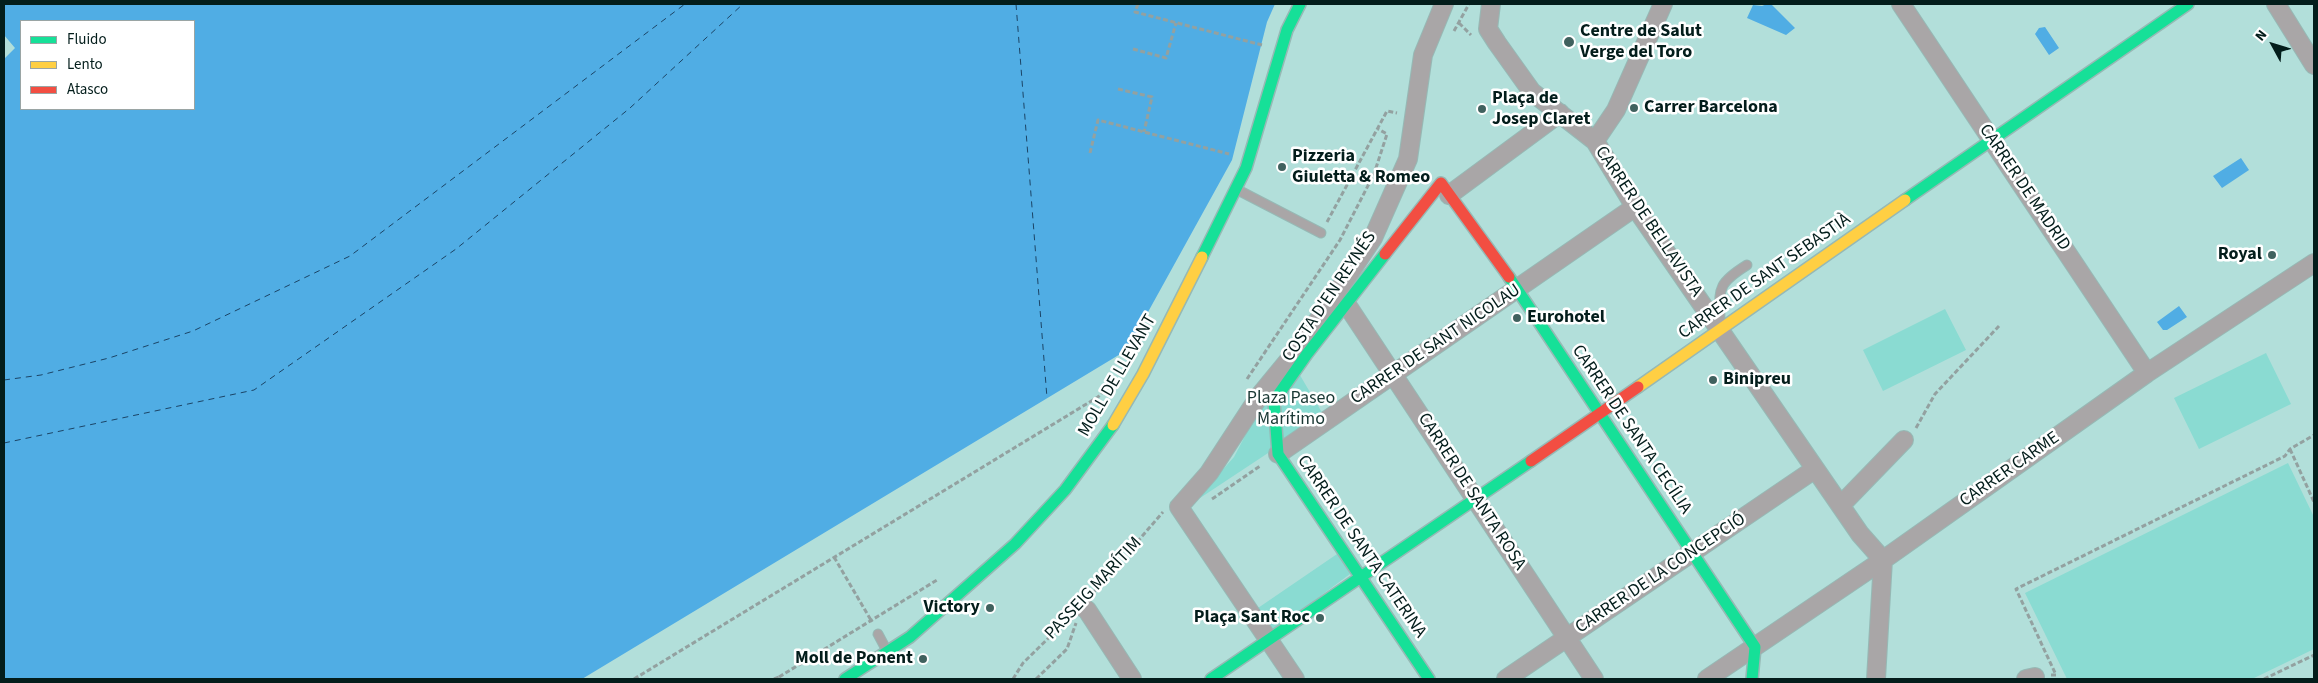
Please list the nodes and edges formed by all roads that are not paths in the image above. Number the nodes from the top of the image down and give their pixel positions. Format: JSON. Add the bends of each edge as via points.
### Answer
{"nodes":[{"id":1,"x":1300,"y":4,"type":"edge"},
{"id":2,"x":1444,"y":4,"type":"edge"},
{"id":3,"x":1491,"y":4,"type":"edge"},
{"id":4,"x":1663,"y":4,"type":"edge"},
{"id":5,"x":1901,"y":4,"type":"edge"},
{"id":6,"x":2188,"y":4,"type":"edge"},
{"id":7,"x":2276,"y":4,"type":"edge"},
{"id":8,"x":2314,"y":65,"type":"edge"},
{"id":9,"x":1560,"y":113,"type":"junction"},
{"id":10,"x":1992,"y":138,"type":"junction"},
{"id":11,"x":1595,"y":142,"type":"junction"},
{"id":12,"x":1236,"y":189,"type":"junction"},
{"id":13,"x":1445,"y":189,"type":"junction"},
{"id":14,"x":1635,"y":206,"type":"junction"},
{"id":15,"x":1322,"y":233,"type":"road end"},
{"id":16,"x":2314,"y":263,"type":"edge"},
{"id":17,"x":1747,"y":265,"type":"dead end"},
{"id":18,"x":1518,"y":289,"type":"junction"},
{"id":19,"x":1347,"y":305,"type":"junction"},
{"id":20,"x":1721,"y":330,"type":"junction"},
{"id":21,"x":1393,"y":373,"type":"junction"},
{"id":22,"x":2147,"y":373,"type":"junction"},
{"id":23,"x":1600,"y":415,"type":"junction"},
{"id":24,"x":1904,"y":440,"type":"road end"},
{"id":25,"x":1278,"y":454,"type":"junction"},
{"id":26,"x":1816,"y":469,"type":"junction"},
{"id":27,"x":1475,"y":500,"type":"junction"},
{"id":28,"x":1841,"y":505,"type":"junction"},
{"id":29,"x":1692,"y":553,"type":"junction"},
{"id":30,"x":1883,"y":560,"type":"junction"},
{"id":31,"x":1360,"y":577,"type":"junction"},
{"id":32,"x":1082,"y":606,"type":"road end"},
{"id":33,"x":878,"y":634,"type":"road end"},
{"id":34,"x":1567,"y":638,"type":"junction"},
{"id":35,"x":1270,"y":640,"type":"junction"},
{"id":36,"x":1755,"y":648,"type":"junction"},
{"id":37,"x":888,"y":654,"type":"junction"},
{"id":38,"x":845,"y":679,"type":"edge"},
{"id":39,"x":1132,"y":679,"type":"edge"},
{"id":40,"x":1211,"y":679,"type":"edge"},
{"id":41,"x":1295,"y":679,"type":"edge"},
{"id":42,"x":1429,"y":679,"type":"edge"},
{"id":43,"x":1506,"y":679,"type":"edge"},
{"id":44,"x":1594,"y":679,"type":"edge"},
{"id":45,"x":1707,"y":679,"type":"edge"},
{"id":46,"x":1752,"y":679,"type":"edge"},
{"id":47,"x":1876,"y":679,"type":"edge"}],
"edges":[{"from":1,"to":12,"type":"street","name":"MOLL DE LLEVANT","via":[[1287,30],[1246,168]]},
{"from":2,"to":35,"type":"street","name":"COSTA D'EN REYNÉS","via":[[1423,55],[1408,159],[1373,238],[1302,344],[1260,396],[1209,473],[1177,510]]},
{"from":3,"to":9,"type":"street","via":[[1488,29],[1497,51],[1532,92]]},
{"from":4,"to":11,"type":"street","via":[[1616,110]]},
{"from":5,"to":10,"type":"street","name":"CARRER DE MADRID"},
{"from":6,"to":10,"type":"street","name":"CARRER DE SANT SEBASTIÀ"},
{"from":7,"to":8,"type":"street"},
{"from":9,"to":11,"type":"street","name":"CARRER DE BELLAVISTA"},
{"from":9,"to":13,"type":"street"},
{"from":10,"to":20,"type":"street","name":"CARRER DE SANT SEBASTIÀ"},
{"from":10,"to":22,"type":"street","name":"CARRER DE MADRID"},
{"from":11,"to":14,"type":"street","name":"CARRER DE BELLAVISTA"},
{"from":12,"to":15,"type":"lane"},
{"from":12,"to":37,"type":"street","name":"MOLL DE LLEVANT","via":[[1143,374],[1108,434],[1016,544],[935,617]]},
{"from":13,"to":18,"type":"street","name":"CARRER DE SANTA CECÍLIA"},
{"from":13,"to":19,"type":"street"},
{"from":14,"to":18,"type":"street","name":"CARRER DE SANT NICOLAU"},
{"from":14,"to":20,"type":"street","name":"CARRER DE BELLAVISTA"},
{"from":16,"to":22,"type":"street","name":"CARRER CARME"},
{"from":17,"to":20,"type":"lane","via":[[1729,277],[1720,289]]},
{"from":18,"to":21,"type":"street","name":"CARRER DE SANT NICOLAU"},
{"from":18,"to":23,"type":"street","name":"CARRER DE SANTA CECÍLIA"},
{"from":19,"to":21,"type":"street","name":"CARRER DE SANTA ROSA"},
{"from":19,"to":25,"type":"street","name":"CARRER DE SANTA CATERINA","via":[[1274,401]]},
{"from":20,"to":23,"type":"street","name":"CARRER DE SANT SEBASTIÀ"},
{"from":20,"to":26,"type":"street","name":"CARRER DE BELLAVISTA"},
{"from":21,"to":25,"type":"street","name":"CARRER DE SANT NICOLAU"},
{"from":21,"to":27,"type":"street","name":"CARRER DE SANTA ROSA"},
{"from":22,"to":30,"type":"street","name":"CARRER CARME"},
{"from":23,"to":27,"type":"street","name":"CARRER DE SANT SEBASTIÀ"},
{"from":23,"to":29,"type":"street","name":"CARRER DE SANTA CECÍLIA"},
{"from":24,"to":28,"type":"street"},
{"from":25,"to":31,"type":"street","name":"CARRER DE SANTA CATERINA"},
{"from":26,"to":28,"type":"street","name":"CARRER DE BELLAVISTA"},
{"from":26,"to":29,"type":"street","name":"CARRER DE LA CONCEPCIÓ"},
{"from":27,"to":31,"type":"street","name":"CARRER DE SANT SEBASTIÀ"},
{"from":27,"to":34,"type":"street","name":"CARRER DE SANTA ROSA"},
{"from":28,"to":30,"type":"street","name":"CARRER DE BELLAVISTA"},
{"from":29,"to":34,"type":"street","name":"CARRER DE LA CONCEPCIÓ"},
{"from":29,"to":36,"type":"street","name":"CARRER DE SANTA CECÍLIA"},
{"from":30,"to":36,"type":"street","name":"CARRER CARME"},
{"from":30,"to":47,"type":"street"},
{"from":31,"to":35,"type":"street","name":"CARRER DE SANT SEBASTIÀ"},
{"from":31,"to":42,"type":"street","name":"CARRER DE SANTA CATERINA"},
{"from":32,"to":39,"type":"street"},
{"from":33,"to":37,"type":"lane"},
{"from":34,"to":43,"type":"street","name":"CARRER DE LA CONCEPCIÓ"},
{"from":34,"to":44,"type":"street","name":"CARRER DE SANTA ROSA"},
{"from":35,"to":40,"type":"street"},
{"from":35,"to":41,"type":"street"},
{"from":36,"to":45,"type":"street","name":"CARRER CARME"},
{"from":36,"to":46,"type":"street"},
{"from":37,"to":38,"type":"street","name":"MOLL DE LLEVANT"}]}
